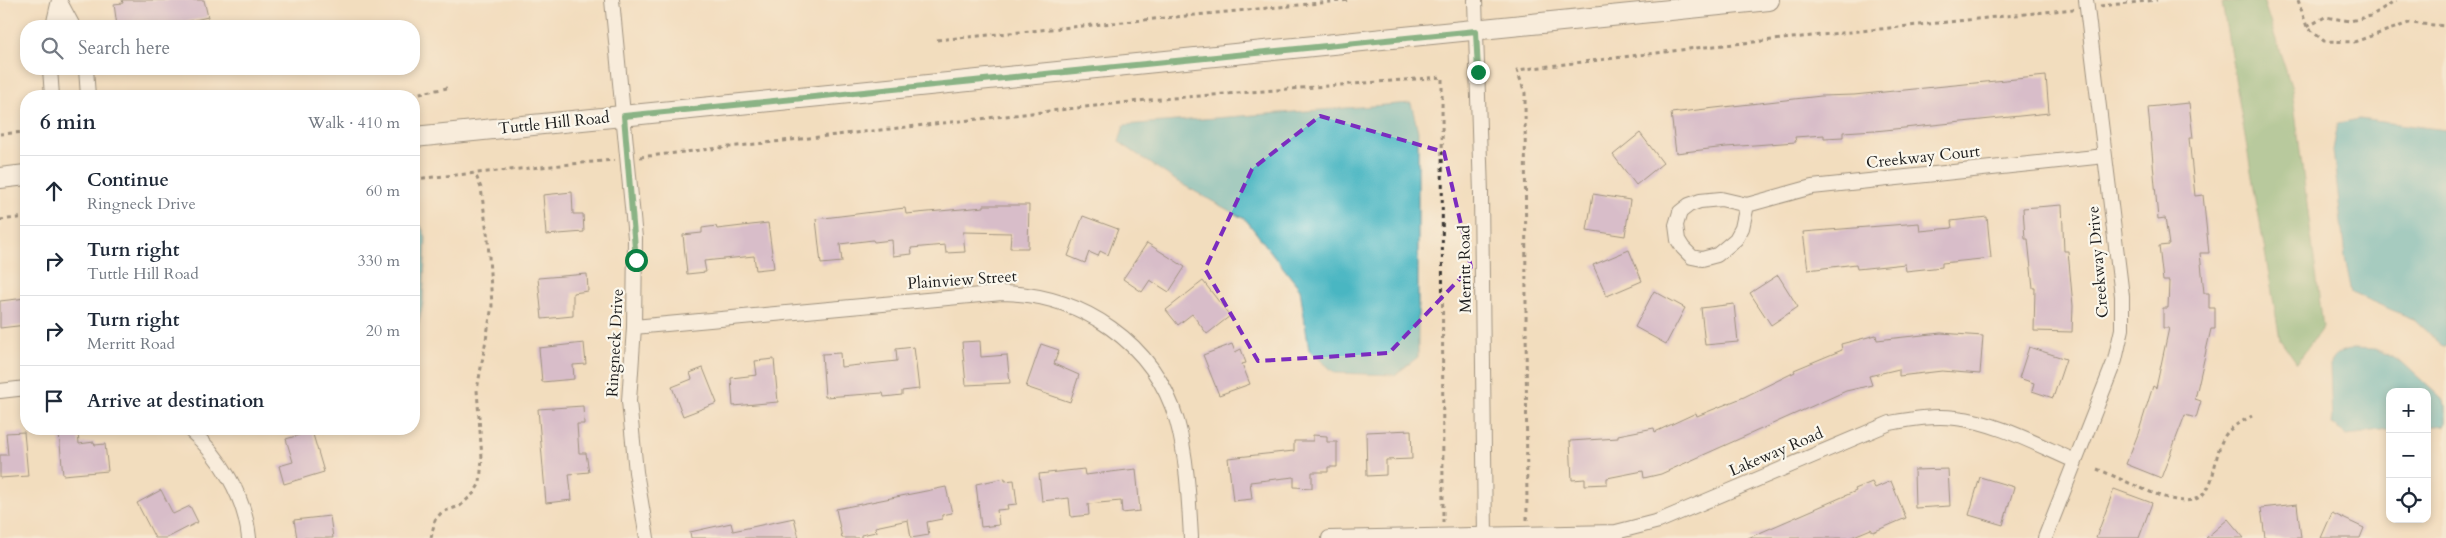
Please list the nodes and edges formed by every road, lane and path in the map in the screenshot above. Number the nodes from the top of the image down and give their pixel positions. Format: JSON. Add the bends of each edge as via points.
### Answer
{"nodes":[{"id":1,"x":59,"y":0,"type":"edge"},
{"id":2,"x":612,"y":0,"type":"edge"},
{"id":3,"x":1351,"y":0,"type":"edge"},
{"id":4,"x":1475,"y":0,"type":"edge"},
{"id":5,"x":1769,"y":0,"type":"edge"},
{"id":6,"x":2157,"y":0,"type":"edge"},
{"id":7,"x":2298,"y":0,"type":"edge"},
{"id":8,"x":2396,"y":0,"type":"edge"},
{"id":9,"x":2087,"y":4,"type":"edge"},
{"id":10,"x":54,"y":20,"type":"edge"},
{"id":11,"x":71,"y":20,"type":"edge"},
{"id":12,"x":2446,"y":26,"type":"edge"},
{"id":13,"x":2307,"y":27,"type":"junction"},
{"id":14,"x":1476,"y":31,"type":"junction"},
{"id":15,"x":937,"y":40,"type":"dead end"},
{"id":16,"x":50,"y":75,"type":"edge"},
{"id":17,"x":86,"y":75,"type":"edge"},
{"id":18,"x":447,"y":88,"type":"dead end"},
{"id":19,"x":52,"y":90,"type":"edge"},
{"id":20,"x":88,"y":90,"type":"edge"},
{"id":21,"x":420,"y":93,"type":"edge"},
{"id":22,"x":624,"y":116,"type":"junction"},
{"id":23,"x":20,"y":132,"type":"edge"},
{"id":24,"x":0,"y":134,"type":"edge"},
{"id":25,"x":420,"y":136,"type":"edge"},
{"id":26,"x":2105,"y":156,"type":"junction"},
{"id":27,"x":628,"y":158,"type":"junction"},
{"id":28,"x":475,"y":172,"type":"junction"},
{"id":29,"x":20,"y":176,"type":"edge"},
{"id":30,"x":0,"y":178,"type":"edge"},
{"id":31,"x":420,"y":178,"type":"edge"},
{"id":32,"x":1747,"y":205,"type":"junction"},
{"id":33,"x":20,"y":218,"type":"edge"},
{"id":34,"x":0,"y":220,"type":"edge"},
{"id":35,"x":634,"y":328,"type":"junction"},
{"id":36,"x":20,"y":389,"type":"edge"},
{"id":37,"x":0,"y":391,"type":"edge"},
{"id":38,"x":2252,"y":416,"type":"dead end"},
{"id":39,"x":194,"y":435,"type":"edge"},
{"id":40,"x":2075,"y":461,"type":"junction"},
{"id":41,"x":2097,"y":469,"type":"dead end"},
{"id":42,"x":1526,"y":534,"type":"junction"},
{"id":43,"x":1443,"y":536,"type":"junction"},
{"id":44,"x":1485,"y":536,"type":"edge"},
{"id":45,"x":249,"y":538,"type":"edge"},
{"id":46,"x":431,"y":538,"type":"edge"},
{"id":47,"x":647,"y":538,"type":"edge"},
{"id":48,"x":1191,"y":538,"type":"edge"},
{"id":49,"x":1329,"y":538,"type":"edge"},
{"id":50,"x":2045,"y":538,"type":"edge"}],
"edges":[{"from":1,"to":10,"type":"street"},
{"from":1,"to":11,"type":"street"},
{"from":2,"to":22,"type":"street","name":"Ringneck Drive"},
{"from":3,"to":15,"type":"path"},
{"from":4,"to":14,"type":"street","name":"Merritt Road"},
{"from":5,"to":14,"type":"main road","name":"Tuttle Hill Road"},
{"from":6,"to":9,"type":"path"},
{"from":7,"to":13,"type":"path"},
{"from":8,"to":13,"type":"path","via":[[2371,16],[2350,21],[2325,17]]},
{"from":9,"to":26,"type":"street","name":"Creekway Drive"},
{"from":9,"to":42,"type":"path","via":[[1517,70],[1525,93]]},
{"from":12,"to":13,"type":"path","via":[[2409,24],[2354,42],[2324,41]]},
{"from":14,"to":22,"type":"main road","name":"Tuttle Hill Road"},
{"from":14,"to":44,"type":"street","name":"Merritt Road"},
{"from":16,"to":19,"type":"street"},
{"from":17,"to":20,"type":"street"},
{"from":18,"to":21,"type":"path"},
{"from":22,"to":25,"type":"main road","name":"Tuttle Hill Road"},
{"from":22,"to":27,"type":"street","name":"Ringneck Drive"},
{"from":23,"to":24,"type":"path"},
{"from":26,"to":32,"type":"street","name":"Creekway Court","via":[[1812,187]]},
{"from":26,"to":40,"type":"street","name":"Creekway Drive","via":[[2122,296],[2122,329],[2115,360]]},
{"from":27,"to":28,"type":"path"},
{"from":27,"to":35,"type":"street","name":"Ringneck Drive","via":[[635,245]]},
{"from":27,"to":43,"type":"path","via":[[1148,100],[1442,77]]},
{"from":28,"to":31,"type":"path"},
{"from":28,"to":46,"type":"path","via":[[481,188],[492,306],[478,390],[482,458],[480,483],[460,506],[442,512],[435,520]]},
{"from":29,"to":30,"type":"main road"},
{"from":32,"to":32,"type":"street","name":"Creekway Court","via":[[1721,199],[1689,205],[1680,212],[1676,225],[1678,240],[1692,257],[1702,259],[1717,255],[1736,239]]},
{"from":33,"to":34,"type":"path"},
{"from":35,"to":47,"type":"street","name":"Ringneck Drive","via":[[629,402]]},
{"from":35,"to":48,"type":"street","name":"Plainview Street","via":[[1002,292],[1049,298],[1094,316],[1119,333],[1146,361],[1164,389],[1180,432]]},
{"from":36,"to":37,"type":"street"},
{"from":38,"to":41,"type":"path","via":[[2230,428],[2222,440],[2212,481],[2203,493],[2190,501],[2174,500]]},
{"from":39,"to":45,"type":"street","via":[[228,477],[241,505]]},
{"from":40,"to":42,"type":"street","name":"Lakeway Road","via":[[1995,428],[1956,418],[1926,417],[1890,422],[1660,521],[1616,532]]},
{"from":40,"to":50,"type":"street","name":"Creekway Drive"},
{"from":42,"to":44,"type":"street","name":"Lakeway Road"},
{"from":43,"to":44,"type":"street","name":"Lakeway Road"},
{"from":43,"to":49,"type":"street","name":"Lakeway Road"}]}
